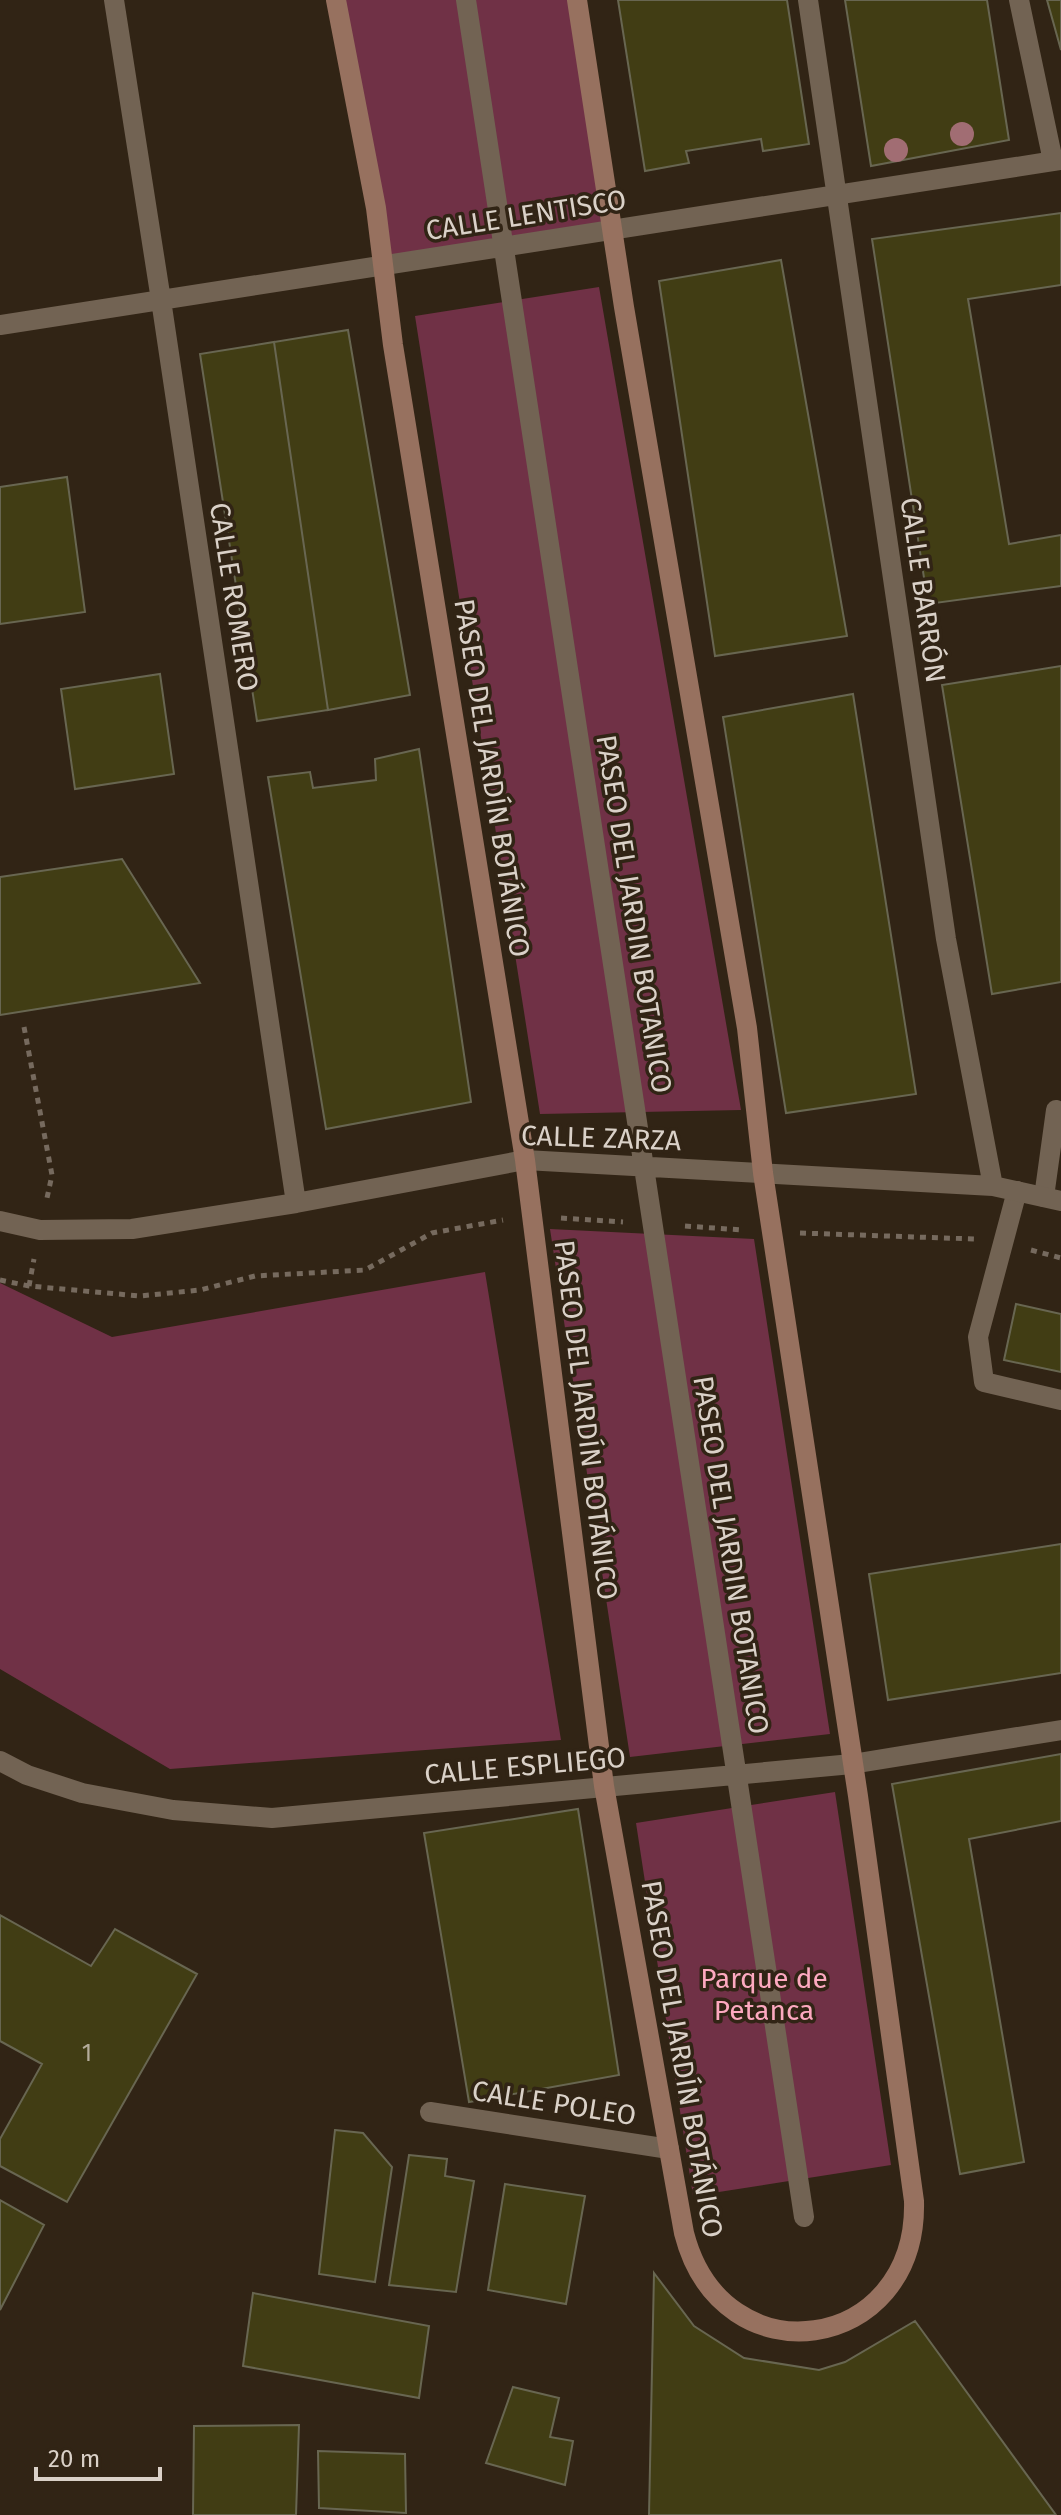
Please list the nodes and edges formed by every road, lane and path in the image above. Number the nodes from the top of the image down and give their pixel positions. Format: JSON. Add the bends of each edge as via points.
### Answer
{"nodes":[{"id":1,"x":114,"y":0,"type":"edge"},
{"id":2,"x":336,"y":0,"type":"edge"},
{"id":3,"x":466,"y":0,"type":"edge"},
{"id":4,"x":577,"y":0,"type":"edge"},
{"id":5,"x":808,"y":0,"type":"edge"},
{"id":6,"x":1019,"y":0,"type":"edge"},
{"id":7,"x":1057,"y":160,"type":"edge"},
{"id":8,"x":836,"y":194,"type":"junction"},
{"id":9,"x":612,"y":229,"type":"junction"},
{"id":10,"x":503,"y":247,"type":"junction"},
{"id":11,"x":381,"y":265,"type":"junction"},
{"id":12,"x":161,"y":300,"type":"junction"},
{"id":13,"x":0,"y":325,"type":"edge"},
{"id":14,"x":24,"y":1027,"type":"dead end"},
{"id":15,"x":1056,"y":1110,"type":"dead end"},
{"id":16,"x":525,"y":1160,"type":"junction"},
{"id":17,"x":644,"y":1167,"type":"junction"},
{"id":18,"x":763,"y":1173,"type":"junction"},
{"id":19,"x":993,"y":1186,"type":"junction"},
{"id":20,"x":1017,"y":1191,"type":"junction"},
{"id":21,"x":1053,"y":1199,"type":"edge"},
{"id":22,"x":296,"y":1203,"type":"junction"},
{"id":23,"x":0,"y":1221,"type":"edge"},
{"id":24,"x":40,"y":1230,"type":"junction"},
{"id":25,"x":29,"y":1286,"type":"dead end"},
{"id":26,"x":1061,"y":1400,"type":"edge"},
{"id":27,"x":1061,"y":1730,"type":"edge"},
{"id":28,"x":0,"y":1761,"type":"edge"},
{"id":29,"x":852,"y":1764,"type":"junction"},
{"id":30,"x":736,"y":1775,"type":"junction"},
{"id":31,"x":604,"y":1786,"type":"junction"},
{"id":32,"x":430,"y":2112,"type":"dead end"},
{"id":33,"x":669,"y":2149,"type":"junction"},
{"id":34,"x":804,"y":2217,"type":"dead end"}],
"edges":[{"from":1,"to":12,"type":"street","name":"CALLE ROMERO"},
{"from":2,"to":11,"type":"street","name":"PASEO DEL JARDÍN BOTÁNICO","via":[[376,208]]},
{"from":3,"to":10,"type":"street","name":"PASEO DEL JARDIN BOTANICO"},
{"from":4,"to":9,"type":"street","name":"PASEO DEL JARDÍN BOTÁNICO"},
{"from":5,"to":8,"type":"street","name":"CALLE BARRÓN"},
{"from":6,"to":7,"type":"street"},
{"from":7,"to":8,"type":"street","name":"CALLE LENTISCO"},
{"from":8,"to":9,"type":"street","name":"CALLE LENTISCO"},
{"from":8,"to":19,"type":"street","name":"CALLE BARRÓN","via":[[946,939]]},
{"from":9,"to":10,"type":"street","name":"CALLE LENTISCO"},
{"from":9,"to":18,"type":"street","name":"PASEO DEL JARDÍN BOTÁNICO","via":[[747,1028]]},
{"from":10,"to":11,"type":"street","name":"CALLE LENTISCO"},
{"from":10,"to":17,"type":"street","name":"PASEO DEL JARDIN BOTANICO"},
{"from":11,"to":12,"type":"street","name":"CALLE LENTISCO"},
{"from":11,"to":16,"type":"street","name":"PASEO DEL JARDÍN BOTÁNICO"},
{"from":12,"to":13,"type":"street","name":"CALLE LENTISCO"},
{"from":12,"to":22,"type":"street","name":"CALLE ROMERO"},
{"from":14,"to":24,"type":"path","via":[[52,1175]]},
{"from":15,"to":21,"type":"street"},
{"from":16,"to":17,"type":"street","name":"CALLE ZARZA"},
{"from":16,"to":22,"type":"street","name":"CALLE ZARZA"},
{"from":16,"to":31,"type":"street","name":"PASEO DEL JARDÍN BOTÁNICO"},
{"from":17,"to":18,"type":"street","name":"CALLE ZARZA"},
{"from":17,"to":30,"type":"street","name":"PASEO DEL JARDIN BOTANICO"},
{"from":18,"to":19,"type":"street","name":"CALLE ZARZA"},
{"from":18,"to":29,"type":"street","name":"PASEO DEL JARDÍN BOTÁNICO"},
{"from":19,"to":20,"type":"street","name":"CALLE ZARZA"},
{"from":20,"to":21,"type":"street","name":"CALLE ZARZA"},
{"from":20,"to":26,"type":"street","via":[[978,1337],[984,1382]]},
{"from":22,"to":24,"type":"street","name":"CALLE ZARZA","via":[[132,1229]]},
{"from":23,"to":24,"type":"street","name":"CALLE ZARZA"},
{"from":24,"to":25,"type":"path"},
{"from":27,"to":29,"type":"street","name":"CALLE ESPLIEGO"},
{"from":28,"to":31,"type":"street","name":"CALLE ESPLIEGO","via":[[82,1793],[173,1810],[272,1818]]},
{"from":29,"to":30,"type":"street","name":"CALLE ESPLIEGO"},
{"from":29,"to":33,"type":"street","name":"PASEO DEL JARDÍN BOTÁNICO","via":[[914,2201],[915,2224],[903,2267],[876,2303],[837,2325],[792,2332],[749,2320],[729,2309],[699,2276],[690,2256]]},
{"from":30,"to":31,"type":"street","name":"CALLE ESPLIEGO"},
{"from":30,"to":34,"type":"street","name":"PASEO DEL JARDIN BOTANICO"},
{"from":31,"to":33,"type":"street","name":"PASEO DEL JARDÍN BOTÁNICO"},
{"from":32,"to":33,"type":"street","name":"CALLE POLEO"}]}
